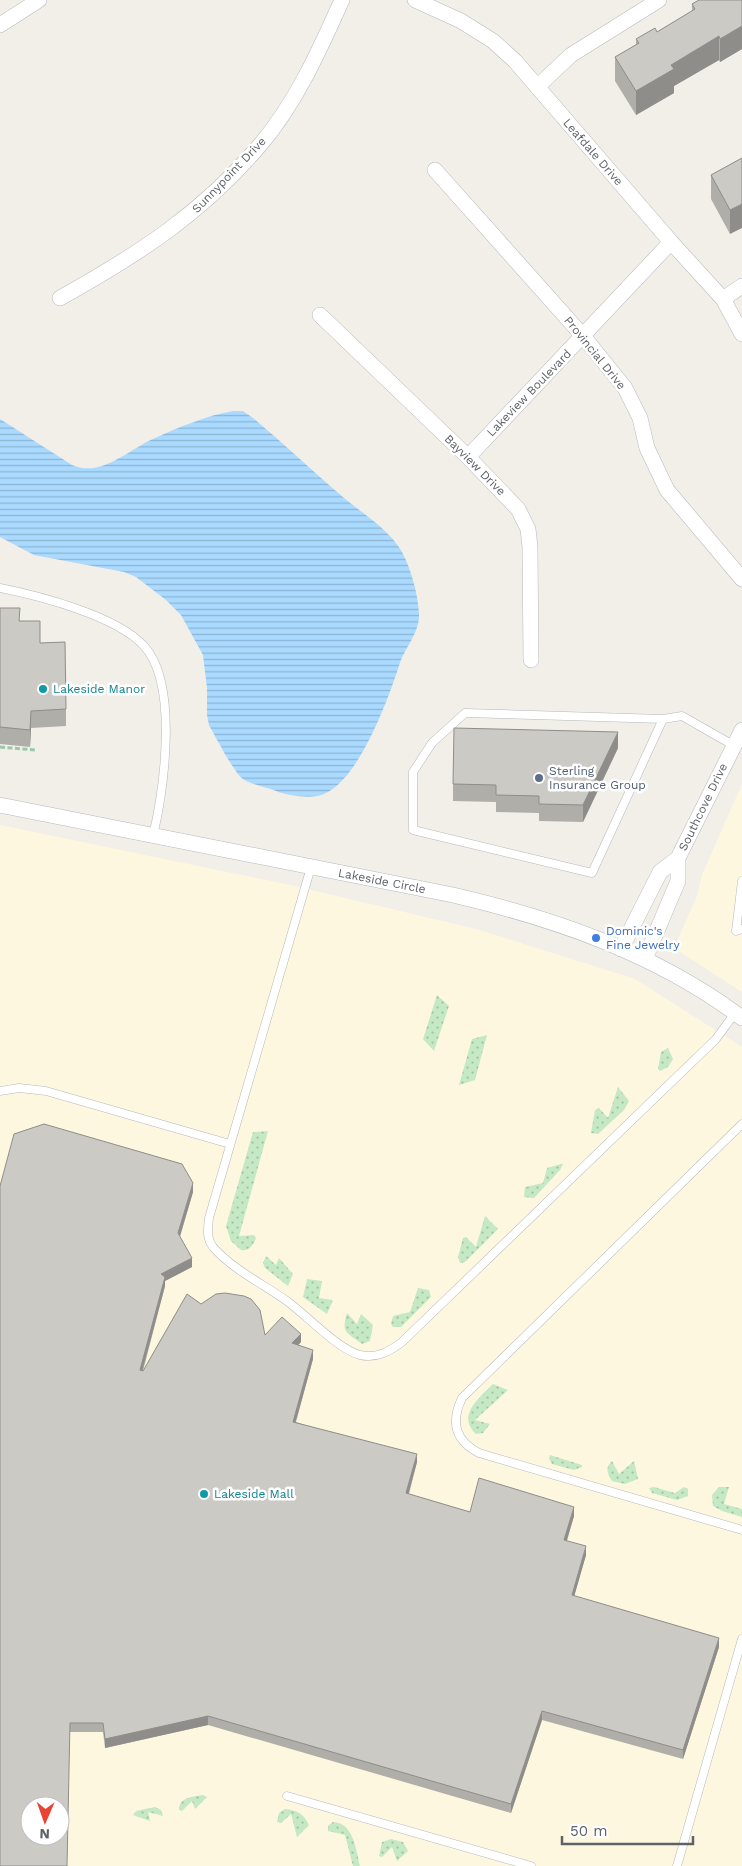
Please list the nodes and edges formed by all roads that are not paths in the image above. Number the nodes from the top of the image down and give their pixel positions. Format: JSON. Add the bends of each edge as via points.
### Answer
{"nodes":[{"id":1,"x":38,"y":0,"type":"edge"},
{"id":2,"x":342,"y":0,"type":"edge"},
{"id":3,"x":415,"y":0,"type":"edge"},
{"id":4,"x":659,"y":0,"type":"edge"},
{"id":5,"x":0,"y":25,"type":"edge"},
{"id":6,"x":537,"y":87,"type":"junction"},
{"id":7,"x":435,"y":170,"type":"dead end"},
{"id":8,"x":670,"y":242,"type":"junction"},
{"id":9,"x":742,"y":286,"type":"edge"},
{"id":10,"x":60,"y":298,"type":"dead end"},
{"id":11,"x":723,"y":298,"type":"junction"},
{"id":12,"x":320,"y":315,"type":"dead end"},
{"id":13,"x":742,"y":334,"type":"edge"},
{"id":14,"x":583,"y":336,"type":"junction"},
{"id":15,"x":468,"y":457,"type":"junction"},
{"id":16,"x":742,"y":579,"type":"edge"},
{"id":17,"x":0,"y":588,"type":"edge"},
{"id":18,"x":531,"y":660,"type":"dead end"},
{"id":19,"x":663,"y":718,"type":"junction"},
{"id":20,"x":742,"y":730,"type":"edge"},
{"id":21,"x":733,"y":745,"type":"junction"},
{"id":22,"x":0,"y":805,"type":"edge"},
{"id":23,"x":154,"y":836,"type":"junction"},
{"id":24,"x":678,"y":858,"type":"junction"},
{"id":25,"x":311,"y":867,"type":"junction"},
{"id":26,"x":742,"y":881,"type":"edge"},
{"id":27,"x":742,"y":929,"type":"edge"},
{"id":28,"x":621,"y":949,"type":"junction"},
{"id":29,"x":645,"y":959,"type":"junction"},
{"id":30,"x":739,"y":1016,"type":"edge"},
{"id":31,"x":0,"y":1091,"type":"edge"},
{"id":32,"x":742,"y":1124,"type":"edge"},
{"id":33,"x":230,"y":1144,"type":"junction"},
{"id":34,"x":742,"y":1530,"type":"edge"},
{"id":35,"x":742,"y":1640,"type":"edge"},
{"id":36,"x":287,"y":1796,"type":"dead end"},
{"id":37,"x":531,"y":1866,"type":"edge"},
{"id":38,"x":677,"y":1866,"type":"edge"}],
"edges":[{"from":1,"to":5,"type":"street"},
{"from":2,"to":10,"type":"street","name":"Sunnypoint Drive","via":[[292,99],[261,144],[195,211],[122,264]]},
{"from":3,"to":6,"type":"street","name":"Leafdale Drive","via":[[461,21],[493,41]]},
{"from":4,"to":6,"type":"street","via":[[570,55]]},
{"from":6,"to":8,"type":"street","name":"Leafdale Drive"},
{"from":7,"to":14,"type":"street","name":"Provincial Drive"},
{"from":8,"to":11,"type":"street","name":"Leafdale Drive"},
{"from":8,"to":14,"type":"street","name":"Lakeview Boulevard"},
{"from":9,"to":11,"type":"street"},
{"from":11,"to":13,"type":"street","name":"Leafdale Drive"},
{"from":12,"to":15,"type":"street","name":"Bayview Drive"},
{"from":14,"to":15,"type":"street","name":"Lakeview Boulevard"},
{"from":14,"to":16,"type":"street","name":"Provincial Drive","via":[[625,388],[640,418],[646,448],[668,490]]},
{"from":15,"to":18,"type":"street","name":"Bayview Drive","via":[[518,509],[528,529]]},
{"from":17,"to":23,"type":"lane","via":[[103,619],[126,630],[145,646],[157,670],[166,724],[164,769]]},
{"from":19,"to":19,"type":"lane","via":[[592,873],[413,830],[413,772],[432,742],[464,713]]},
{"from":19,"to":21,"type":"lane","via":[[682,716]]},
{"from":20,"to":21,"type":"street","name":"Southcove Drive"},
{"from":21,"to":24,"type":"street","name":"Southcove Drive"},
{"from":22,"to":23,"type":"street","name":"Lakeside Circle"},
{"from":23,"to":25,"type":"street","name":"Lakeside Circle"},
{"from":24,"to":28,"type":"street","name":"Southcove Drive","via":[[660,872]]},
{"from":24,"to":29,"type":"street","name":"Southcove Drive","via":[[678,881]]},
{"from":25,"to":28,"type":"street","name":"Lakeside Circle","via":[[500,906],[549,920]]},
{"from":25,"to":33,"type":"lane"},
{"from":26,"to":27,"type":"lane","via":[[736,931]]},
{"from":28,"to":29,"type":"street","name":"Lakeside Circle"},
{"from":29,"to":30,"type":"street","name":"Lakeside Circle"},
{"from":30,"to":33,"type":"lane","via":[[402,1342],[382,1354],[361,1355],[351,1351],[213,1247],[208,1239],[209,1218]]},
{"from":31,"to":33,"type":"lane","via":[[19,1088],[46,1091]]},
{"from":32,"to":34,"type":"lane","via":[[462,1398],[455,1416],[457,1434],[479,1454]]},
{"from":35,"to":38,"type":"lane"},
{"from":36,"to":37,"type":"lane"}]}
